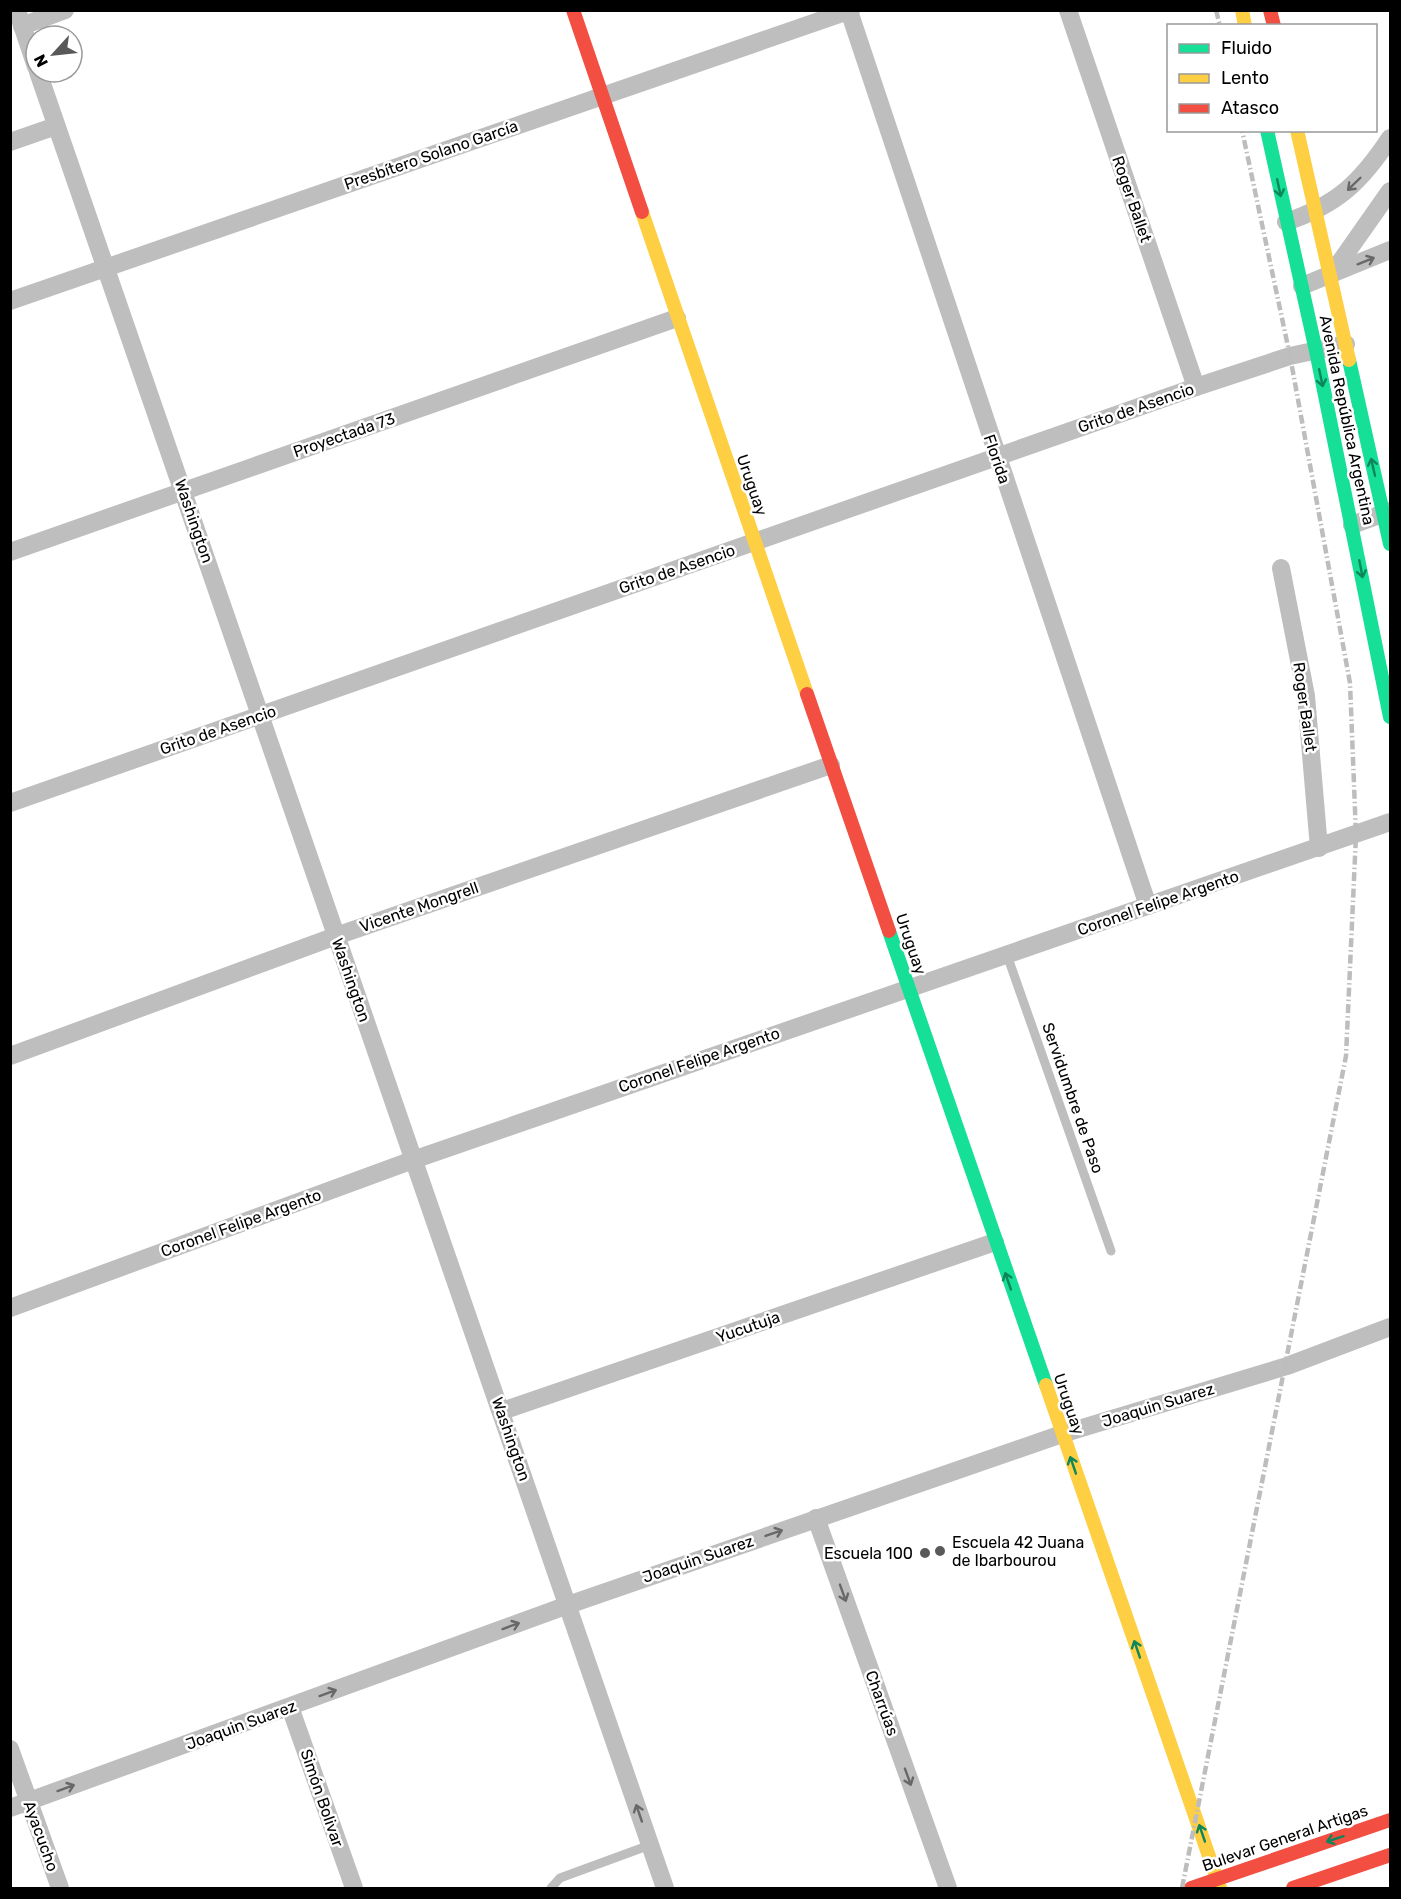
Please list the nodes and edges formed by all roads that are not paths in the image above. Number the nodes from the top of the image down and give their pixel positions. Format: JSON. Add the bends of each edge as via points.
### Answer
{"nodes":[{"id":1,"x":65,"y":10,"type":"edge"},
{"id":2,"x":573,"y":10,"type":"edge"},
{"id":3,"x":1068,"y":10,"type":"edge"},
{"id":4,"x":850,"y":11,"type":"edge"},
{"id":5,"x":19,"y":18,"type":"edge"},
{"id":6,"x":24,"y":32,"type":"edge"},
{"id":7,"x":42,"y":84,"type":"edge"},
{"id":8,"x":602,"y":96,"type":"junction"},
{"id":9,"x":56,"y":126,"type":"junction"},
{"id":10,"x":1267,"y":132,"type":"edge"},
{"id":11,"x":1297,"y":132,"type":"edge"},
{"id":12,"x":10,"y":141,"type":"edge"},
{"id":13,"x":1388,"y":146,"type":"edge"},
{"id":14,"x":1390,"y":191,"type":"edge"},
{"id":15,"x":1315,"y":212,"type":"junction"},
{"id":16,"x":1286,"y":222,"type":"junction"},
{"id":17,"x":1390,"y":250,"type":"edge"},
{"id":18,"x":107,"y":267,"type":"junction"},
{"id":19,"x":1331,"y":275,"type":"junction"},
{"id":20,"x":1302,"y":286,"type":"junction"},
{"id":21,"x":10,"y":301,"type":"edge"},
{"id":22,"x":677,"y":318,"type":"junction"},
{"id":23,"x":1346,"y":344,"type":"junction"},
{"id":24,"x":1316,"y":351,"type":"junction"},
{"id":25,"x":1196,"y":387,"type":"junction"},
{"id":26,"x":997,"y":458,"type":"junction"},
{"id":27,"x":183,"y":491,"type":"junction"},
{"id":28,"x":1387,"y":513,"type":"edge"},
{"id":29,"x":1352,"y":525,"type":"junction"},
{"id":30,"x":754,"y":542,"type":"junction"},
{"id":31,"x":1390,"y":544,"type":"edge"},
{"id":32,"x":10,"y":552,"type":"edge"},
{"id":33,"x":1281,"y":568,"type":"dead end"},
{"id":34,"x":261,"y":715,"type":"junction"},
{"id":35,"x":1390,"y":717,"type":"edge"},
{"id":36,"x":831,"y":765,"type":"junction"},
{"id":37,"x":10,"y":802,"type":"edge"},
{"id":38,"x":1390,"y":822,"type":"edge"},
{"id":39,"x":1319,"y":848,"type":"junction"},
{"id":40,"x":1148,"y":906,"type":"junction"},
{"id":41,"x":336,"y":936,"type":"junction"},
{"id":42,"x":1007,"y":955,"type":"junction"},
{"id":43,"x":908,"y":987,"type":"junction"},
{"id":44,"x":10,"y":1056,"type":"edge"},
{"id":45,"x":413,"y":1160,"type":"junction"},
{"id":46,"x":995,"y":1242,"type":"junction"},
{"id":47,"x":1111,"y":1251,"type":"dead end"},
{"id":48,"x":10,"y":1308,"type":"edge"},
{"id":49,"x":1390,"y":1327,"type":"edge"},
{"id":50,"x":502,"y":1411,"type":"junction"},
{"id":51,"x":1062,"y":1434,"type":"junction"},
{"id":52,"x":816,"y":1518,"type":"junction"},
{"id":53,"x":568,"y":1605,"type":"junction"},
{"id":54,"x":290,"y":1707,"type":"junction"},
{"id":55,"x":10,"y":1749,"type":"edge"},
{"id":56,"x":29,"y":1802,"type":"junction"},
{"id":57,"x":10,"y":1808,"type":"edge"},
{"id":58,"x":1390,"y":1820,"type":"edge"},
{"id":59,"x":650,"y":1845,"type":"junction"},
{"id":60,"x":1390,"y":1855,"type":"edge"},
{"id":61,"x":1218,"y":1883,"type":"edge"},
{"id":62,"x":60,"y":1888,"type":"edge"},
{"id":63,"x":354,"y":1888,"type":"edge"},
{"id":64,"x":551,"y":1888,"type":"edge"},
{"id":65,"x":665,"y":1888,"type":"edge"},
{"id":66,"x":948,"y":1888,"type":"edge"},
{"id":67,"x":1191,"y":1888,"type":"edge"},
{"id":68,"x":1293,"y":1888,"type":"edge"}],
"edges":[{"from":1,"to":5,"type":"street"},
{"from":2,"to":8,"type":"street","name":"Uruguay"},
{"from":3,"to":25,"type":"street","name":"Roger Ballet"},
{"from":4,"to":8,"type":"street","name":"Presbítero Solano García"},
{"from":4,"to":26,"type":"street","name":"Florida"},
{"from":5,"to":6,"type":"street"},
{"from":7,"to":9,"type":"street","name":"Washington"},
{"from":8,"to":18,"type":"street","name":"Presbítero Solano García"},
{"from":8,"to":22,"type":"street","name":"Uruguay"},
{"from":9,"to":12,"type":"street"},
{"from":9,"to":18,"type":"street","name":"Washington"},
{"from":10,"to":16,"type":"street","name":"Avenida República Argentina","one_way":true},
{"from":11,"to":15,"type":"street","name":"Avenida República Argentina"},
{"from":13,"to":15,"type":"street","one_way":true,"via":[[1357,183]]},
{"from":14,"to":19,"type":"street"},
{"from":15,"to":16,"type":"street"},
{"from":15,"to":19,"type":"street","name":"Avenida República Argentina"},
{"from":16,"to":20,"type":"street","name":"Avenida República Argentina"},
{"from":19,"to":17,"type":"street","one_way":true},
{"from":18,"to":21,"type":"street","name":"Presbítero Solano García"},
{"from":18,"to":27,"type":"street","name":"Washington"},
{"from":19,"to":20,"type":"street"},
{"from":19,"to":23,"type":"street","name":"Avenida República Argentina"},
{"from":20,"to":24,"type":"street","name":"Avenida República Argentina"},
{"from":22,"to":27,"type":"street","name":"Proyectada 73"},
{"from":22,"to":30,"type":"street","name":"Uruguay"},
{"from":23,"to":24,"type":"street","name":"Grito de Asencio"},
{"from":28,"to":23,"type":"street","name":"Avenida República Argentina","one_way":true},
{"from":24,"to":25,"type":"street","name":"Grito de Asencio"},
{"from":24,"to":29,"type":"street","name":"Avenida República Argentina","one_way":true},
{"from":25,"to":26,"type":"street","name":"Grito de Asencio"},
{"from":26,"to":30,"type":"street","name":"Grito de Asencio"},
{"from":26,"to":40,"type":"street","name":"Florida"},
{"from":27,"to":32,"type":"street","name":"Proyectada 73"},
{"from":27,"to":34,"type":"street","name":"Washington"},
{"from":28,"to":29,"type":"street"},
{"from":28,"to":31,"type":"street","name":"Avenida República Argentina"},
{"from":29,"to":35,"type":"street","name":"Avenida República Argentina","one_way":true},
{"from":30,"to":34,"type":"street","name":"Grito de Asencio"},
{"from":30,"to":36,"type":"street","name":"Uruguay"},
{"from":33,"to":39,"type":"street","name":"Roger Ballet","via":[[1306,696]]},
{"from":34,"to":37,"type":"street","name":"Grito de Asencio"},
{"from":34,"to":41,"type":"street","name":"Washington"},
{"from":36,"to":41,"type":"street","name":"Vicente Mongrell"},
{"from":36,"to":43,"type":"street","name":"Uruguay"},
{"from":38,"to":39,"type":"street","name":"Coronel Felipe Argento"},
{"from":39,"to":40,"type":"street","name":"Coronel Felipe Argento"},
{"from":40,"to":42,"type":"street","name":"Coronel Felipe Argento"},
{"from":41,"to":44,"type":"street","name":"Vicente Mongrell"},
{"from":41,"to":45,"type":"street","name":"Washington"},
{"from":42,"to":43,"type":"street","name":"Coronel Felipe Argento"},
{"from":42,"to":47,"type":"lane","name":"Servidumbre de Paso"},
{"from":43,"to":45,"type":"street","name":"Coronel Felipe Argento"},
{"from":43,"to":46,"type":"street","name":"Uruguay"},
{"from":45,"to":48,"type":"street","name":"Coronel Felipe Argento"},
{"from":45,"to":50,"type":"street","name":"Washington"},
{"from":46,"to":50,"type":"street","name":"Yucutuja"},
{"from":51,"to":46,"type":"street","name":"Uruguay","one_way":true},
{"from":49,"to":51,"type":"street","name":"Joaquin Suarez","via":[[1287,1366]]},
{"from":50,"to":53,"type":"street","name":"Washington"},
{"from":51,"to":52,"type":"street","name":"Joaquin Suarez"},
{"from":61,"to":51,"type":"street","name":"Uruguay","one_way":true},
{"from":53,"to":52,"type":"street","name":"Joaquin Suarez","one_way":true},
{"from":52,"to":66,"type":"street","name":"Charrúas","one_way":true},
{"from":54,"to":53,"type":"street","name":"Joaquin Suarez","one_way":true},
{"from":59,"to":53,"type":"street","name":"Washington","one_way":true},
{"from":56,"to":54,"type":"street","name":"Joaquin Suarez","one_way":true},
{"from":54,"to":63,"type":"street","name":"Simón Bolivar"},
{"from":55,"to":56,"type":"street","name":"Ayacucho"},
{"from":56,"to":57,"type":"street","name":"Joaquin Suarez"},
{"from":56,"to":62,"type":"street","name":"Ayacucho"},
{"from":58,"to":61,"type":"street","name":"Bulevar General Artigas","one_way":true},
{"from":59,"to":64,"type":"lane","via":[[556,1880]]},
{"from":59,"to":65,"type":"street","name":"Washington"},
{"from":60,"to":68,"type":"street"},
{"from":61,"to":67,"type":"street","name":"Bulevar General Artigas"}]}
